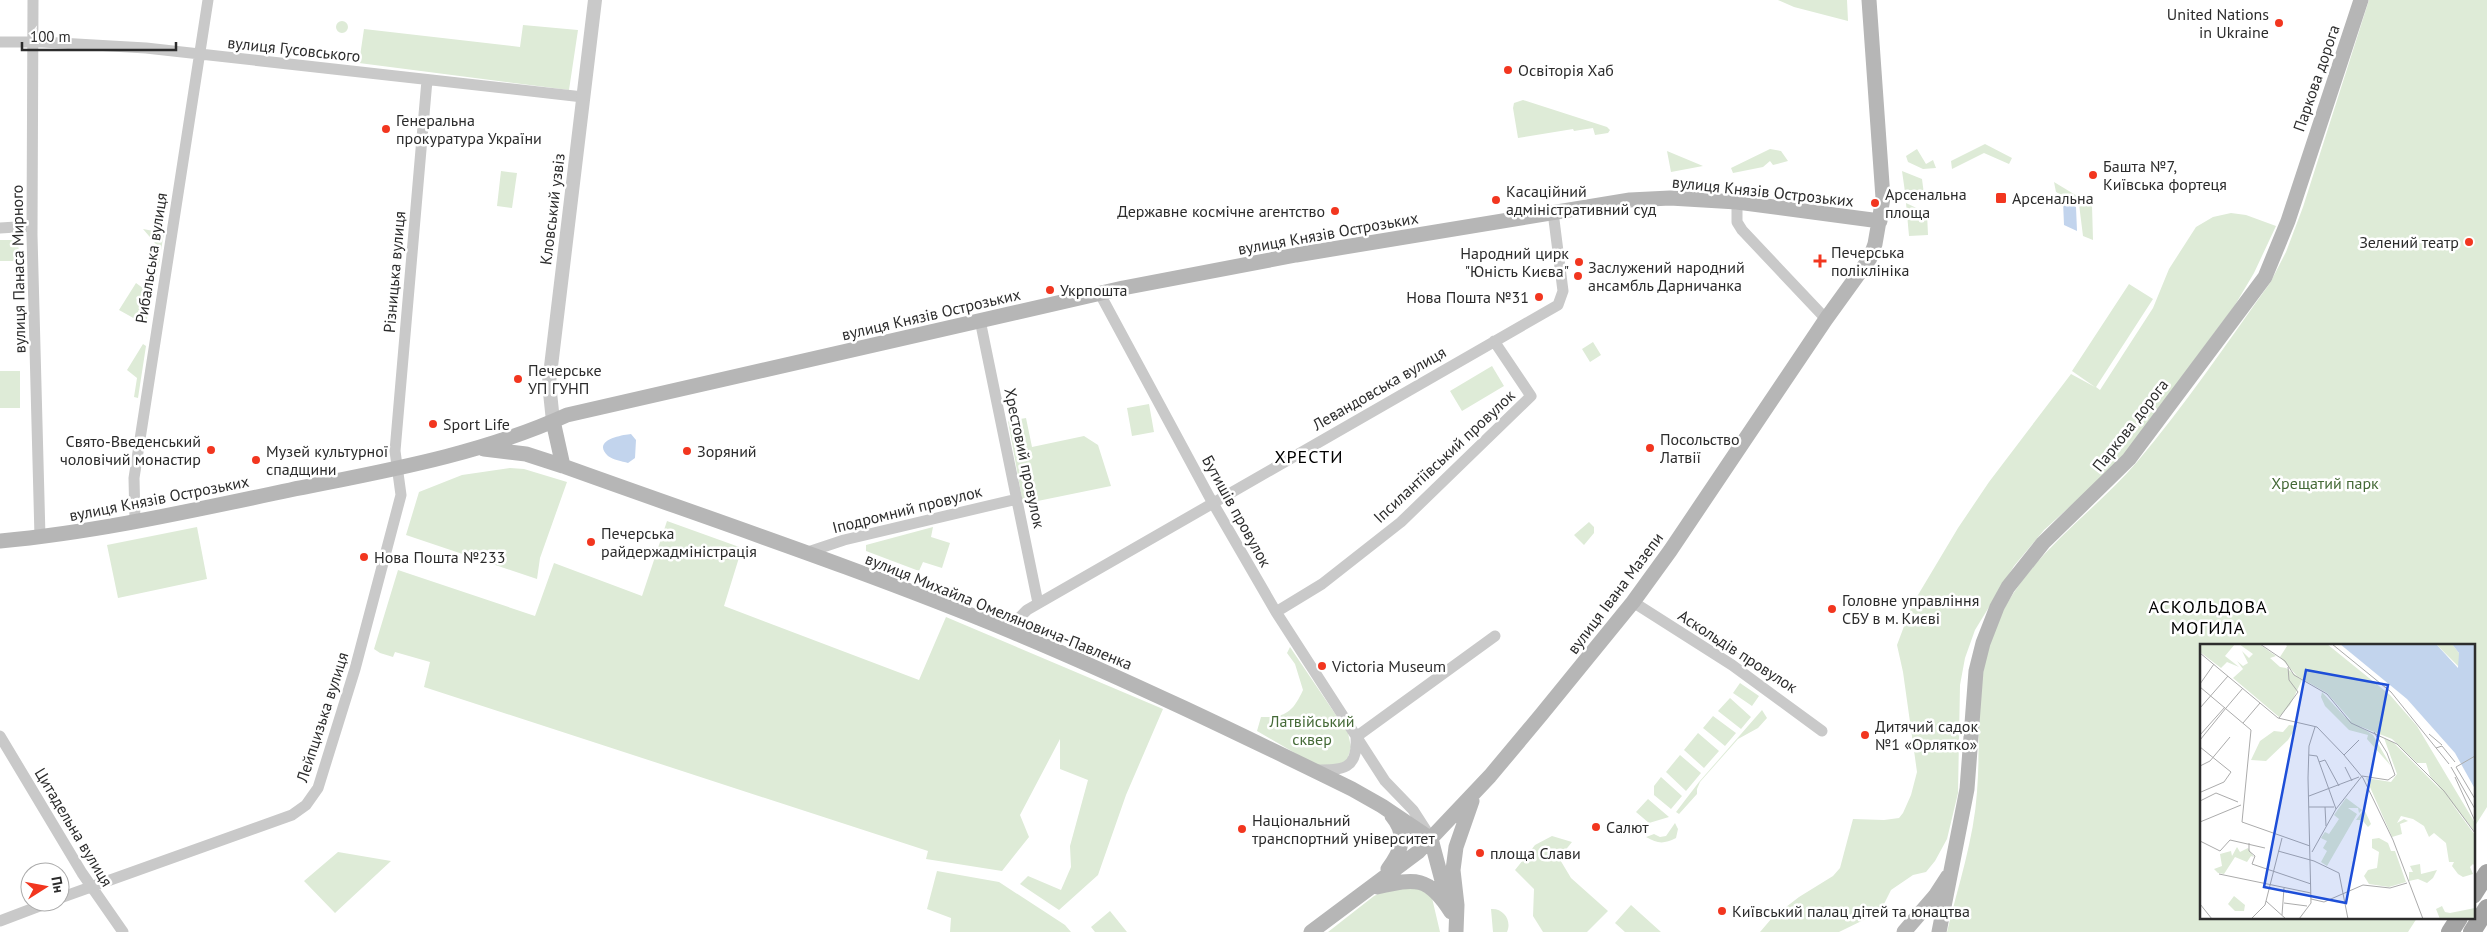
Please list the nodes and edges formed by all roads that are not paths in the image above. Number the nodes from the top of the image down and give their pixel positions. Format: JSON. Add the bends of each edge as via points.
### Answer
{"nodes":[{"id":1,"x":33,"y":0,"type":"edge"},
{"id":2,"x":208,"y":0,"type":"edge"},
{"id":3,"x":595,"y":0,"type":"edge"},
{"id":4,"x":1869,"y":0,"type":"edge"},
{"id":5,"x":2361,"y":0,"type":"edge"},
{"id":6,"x":0,"y":42,"type":"edge"},
{"id":7,"x":32,"y":42,"type":"junction"},
{"id":8,"x":200,"y":55,"type":"junction"},
{"id":9,"x":427,"y":80,"type":"junction"},
{"id":10,"x":583,"y":97,"type":"junction"},
{"id":11,"x":1737,"y":202,"type":"junction"},
{"id":12,"x":1553,"y":212,"type":"junction"},
{"id":13,"x":1880,"y":221,"type":"junction"},
{"id":14,"x":32,"y":226,"type":"junction"},
{"id":15,"x":0,"y":228,"type":"edge"},
{"id":16,"x":1100,"y":294,"type":"junction"},
{"id":17,"x":1826,"y":319,"type":"junction"},
{"id":18,"x":980,"y":320,"type":"junction"},
{"id":19,"x":1494,"y":341,"type":"junction"},
{"id":20,"x":553,"y":422,"type":"junction"},
{"id":21,"x":479,"y":449,"type":"junction"},
{"id":22,"x":563,"y":466,"type":"junction"},
{"id":23,"x":397,"y":468,"type":"junction"},
{"id":24,"x":1017,"y":499,"type":"junction"},
{"id":25,"x":1212,"y":502,"type":"junction"},
{"id":26,"x":135,"y":521,"type":"junction"},
{"id":27,"x":40,"y":537,"type":"junction"},
{"id":28,"x":0,"y":541,"type":"edge"},
{"id":29,"x":805,"y":553,"type":"junction"},
{"id":30,"x":1633,"y":602,"type":"junction"},
{"id":31,"x":1038,"y":603,"type":"junction"},
{"id":32,"x":1276,"y":612,"type":"junction"},
{"id":33,"x":1012,"y":632,"type":"junction"},
{"id":34,"x":1495,"y":636,"type":"dead end"},
{"id":35,"x":1822,"y":730,"type":"dead end"},
{"id":36,"x":0,"y":736,"type":"edge"},
{"id":37,"x":1356,"y":736,"type":"junction"},
{"id":38,"x":1313,"y":770,"type":"junction"},
{"id":39,"x":1479,"y":788,"type":"junction"},
{"id":40,"x":1382,"y":806,"type":"junction"},
{"id":41,"x":1431,"y":839,"type":"junction"},
{"id":42,"x":1952,"y":869,"type":"junction"},
{"id":43,"x":2487,"y":873,"type":"edge"},
{"id":44,"x":91,"y":886,"type":"junction"},
{"id":45,"x":1369,"y":888,"type":"junction"},
{"id":46,"x":2474,"y":893,"type":"edge"},
{"id":47,"x":70,"y":894,"type":"edge"},
{"id":48,"x":2487,"y":908,"type":"edge"},
{"id":49,"x":24,"y":912,"type":"edge"},
{"id":50,"x":1450,"y":912,"type":"junction"},
{"id":51,"x":2458,"y":920,"type":"edge"},
{"id":52,"x":0,"y":921,"type":"edge"},
{"id":53,"x":123,"y":932,"type":"edge"},
{"id":54,"x":1311,"y":932,"type":"edge"},
{"id":55,"x":1455,"y":932,"type":"edge"},
{"id":56,"x":1904,"y":932,"type":"edge"},
{"id":57,"x":1939,"y":932,"type":"edge"},
{"id":58,"x":2450,"y":932,"type":"edge"},
{"id":59,"x":2472,"y":932,"type":"edge"}],
"edges":[{"from":1,"to":7,"type":"street","name":"вулиця Панаса Мирного"},
{"from":2,"to":8,"type":"street","name":"Рибальська вулиця"},
{"from":3,"to":10,"type":"street","name":"Кловський узвіз"},
{"from":4,"to":13,"type":"main road","name":"вулиця Івана Мазепи","via":[[1882,189]]},
{"from":5,"to":42,"type":"main road","name":"Паркова дорога","via":[[2288,222],[2265,277],[2129,459],[2043,543],[2008,587],[1997,607],[1976,671],[1967,790]]},
{"from":6,"to":7,"type":"street","name":"вулиця Гусовського"},
{"from":7,"to":8,"type":"street","name":"вулиця Гусовського","via":[[146,48]]},
{"from":7,"to":14,"type":"street","name":"вулиця Панаса Мирного"},
{"from":8,"to":9,"type":"street","name":"вулиця Гусовського"},
{"from":8,"to":26,"type":"street","name":"Рибальська вулиця","via":[[135,470]]},
{"from":9,"to":10,"type":"street","name":"вулиця Гусовського"},
{"from":9,"to":23,"type":"street","name":"Різницька вулиця","via":[[395,451]]},
{"from":10,"to":20,"type":"street","name":"Кловський узвіз","via":[[549,383]]},
{"from":11,"to":12,"type":"main road","name":"вулиця Князів Острозьких","via":[[1654,198]]},
{"from":11,"to":13,"type":"main road","name":"вулиця Князів Острозьких"},
{"from":11,"to":17,"type":"street","via":[[1737,222],[1742,230]]},
{"from":12,"to":16,"type":"main road","name":"вулиця Князів Острозьких","via":[[1296,255]]},
{"from":12,"to":19,"type":"street","name":"Левандовська вулиця","via":[[1563,291],[1558,305]]},
{"from":13,"to":17,"type":"main road","name":"вулиця Івана Мазепи","via":[[1870,258]]},
{"from":14,"to":15,"type":"street"},
{"from":14,"to":27,"type":"street","name":"вулиця Панаса Мирного"},
{"from":16,"to":18,"type":"main road","name":"вулиця Князів Острозьких"},
{"from":16,"to":25,"type":"street","name":"Бутишів провулок"},
{"from":17,"to":30,"type":"main road","name":"вулиця Івана Мазепи","via":[[1703,504]]},
{"from":18,"to":20,"type":"main road","name":"вулиця Князів Острозьких","via":[[567,415]]},
{"from":18,"to":24,"type":"street","name":"Хрестовий провулок"},
{"from":19,"to":25,"type":"street","name":"Левандовська вулиця"},
{"from":19,"to":32,"type":"street","name":"Іпсилантіївський провулок","via":[[1532,396],[1406,517],[1322,584]]},
{"from":20,"to":21,"type":"main road","name":"вулиця Князів Острозьких"},
{"from":20,"to":22,"type":"main road"},
{"from":21,"to":22,"type":"main road","name":"вулиця Михайла Омеляновича-Павленка","via":[[526,454]]},
{"from":21,"to":23,"type":"main road","name":"вулиця Князів Острозьких"},
{"from":22,"to":29,"type":"main road","name":"вулиця Михайла Омеляновича-Павленка"},
{"from":23,"to":26,"type":"main road","name":"вулиця Князів Острозьких"},
{"from":23,"to":44,"type":"street","name":"Лейпцизька вулиця","via":[[401,495],[324,775],[317,790],[306,805],[292,815]]},
{"from":24,"to":29,"type":"street","name":"Іподромний провулок","via":[[844,540]]},
{"from":24,"to":31,"type":"street","name":"Хрестовий провулок"},
{"from":25,"to":31,"type":"street","name":"Левандовська вулиця"},
{"from":25,"to":32,"type":"street","name":"Бутишів провулок"},
{"from":26,"to":27,"type":"main road","name":"вулиця Князів Острозьких"},
{"from":27,"to":28,"type":"main road","name":"вулиця Князів Острозьких"},
{"from":29,"to":33,"type":"main road","name":"вулиця Михайла Омеляновича-Павленка"},
{"from":30,"to":35,"type":"street","name":"Аскольдів провулок","via":[[1732,665]]},
{"from":30,"to":39,"type":"main road","name":"вулиця Івана Мазепи"},
{"from":31,"to":33,"type":"street","name":"Левандовська вулиця","via":[[1018,619]]},
{"from":32,"to":37,"type":"street","name":"Бутишів провулок"},
{"from":33,"to":38,"type":"main road","name":"вулиця Михайла Омеляновича-Павленка"},
{"from":34,"to":37,"type":"street"},
{"from":36,"to":44,"type":"street","name":"Цитадельна вулиця"},
{"from":37,"to":38,"type":"street","via":[[1356,756],[1351,763],[1339,769]]},
{"from":37,"to":41,"type":"street","name":"Бутишів провулок","via":[[1385,781],[1413,810]]},
{"from":38,"to":40,"type":"main road","name":"вулиця Михайла Омеляновича-Павленка"},
{"from":39,"to":41,"type":"main road","name":"вулиця Івана Мазепи"},
{"from":39,"to":55,"type":"main road","via":[[1456,847],[1453,870],[1457,904]]},
{"from":40,"to":41,"type":"main road","name":"вулиця Михайла Омеляновича-Павленка"},
{"from":40,"to":45,"type":"main road","via":[[1401,834],[1400,854]]},
{"from":41,"to":45,"type":"main road","name":"вулиця Івана Мазепи"},
{"from":41,"to":50,"type":"main road"},
{"from":42,"to":56,"type":"main road","via":[[1935,896]]},
{"from":42,"to":57,"type":"main road","name":"Паркова дорога"},
{"from":43,"to":46,"type":"main road"},
{"from":44,"to":47,"type":"street","name":"Лейпцизька вулиця"},
{"from":44,"to":53,"type":"street","name":"Цитадельна вулиця"},
{"from":45,"to":50,"type":"main road","via":[[1395,882],[1424,883],[1435,891]]},
{"from":45,"to":54,"type":"main road","name":"вулиця Івана Мазепи"},
{"from":48,"to":59,"type":"main road"},
{"from":49,"to":52,"type":"street"},
{"from":50,"to":55,"type":"main road"},
{"from":51,"to":58,"type":"main road"}]}
